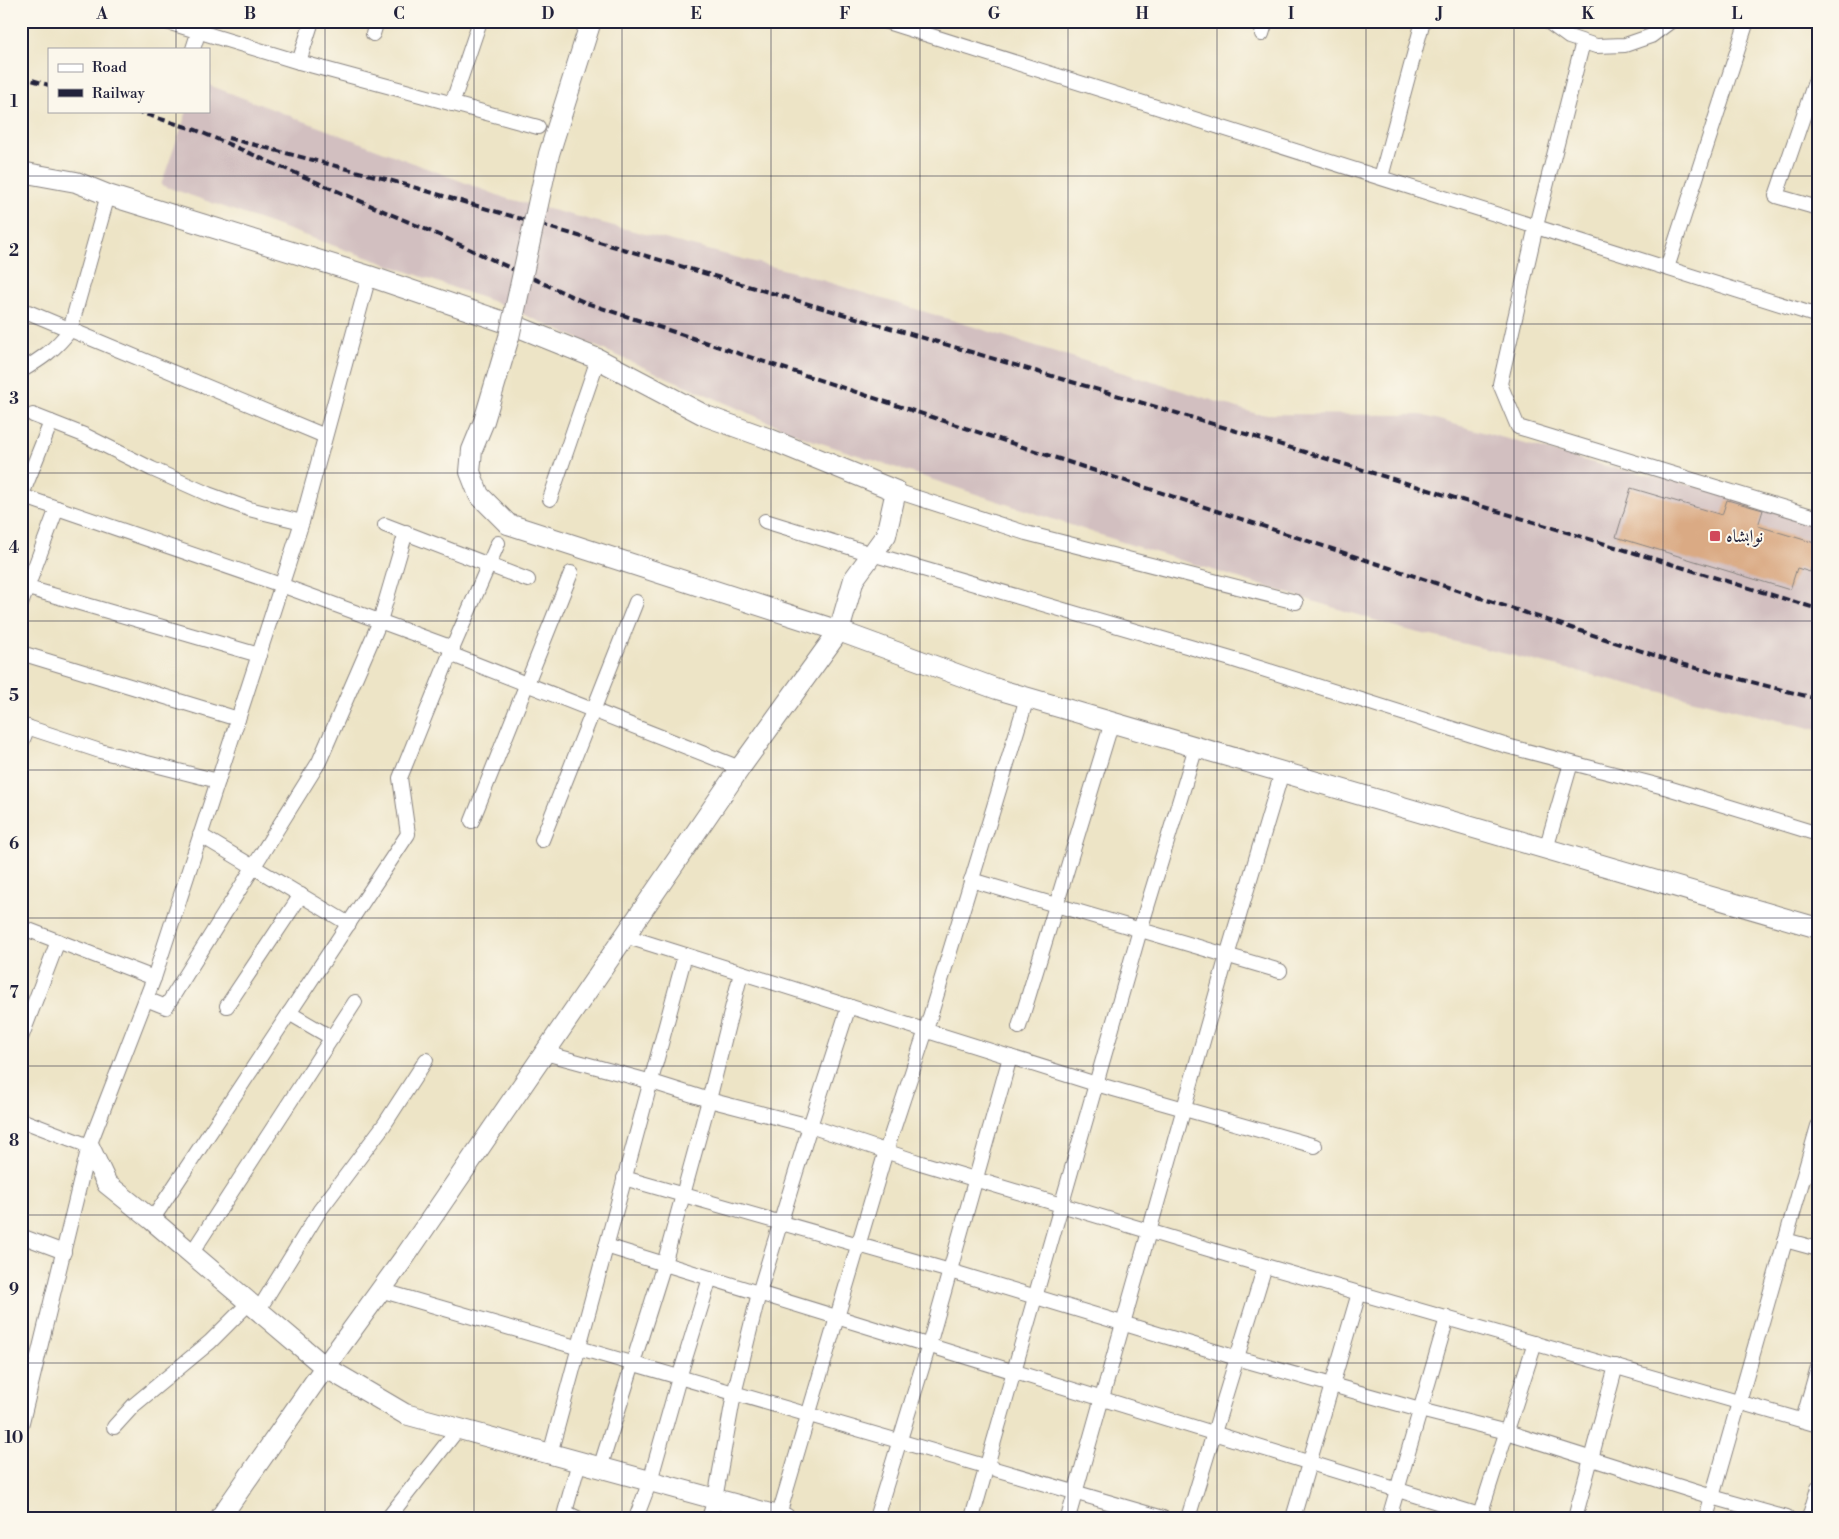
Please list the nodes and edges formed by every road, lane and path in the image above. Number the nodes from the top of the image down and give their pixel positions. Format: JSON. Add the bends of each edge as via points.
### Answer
{"nodes":[{"id":1,"x":164,"y":21,"type":"edge"},
{"id":2,"x":312,"y":21,"type":"edge"},
{"id":3,"x":480,"y":21,"type":"edge"},
{"id":4,"x":591,"y":21,"type":"edge"},
{"id":5,"x":884,"y":21,"type":"edge"},
{"id":6,"x":1423,"y":21,"type":"edge"},
{"id":7,"x":1547,"y":21,"type":"edge"},
{"id":8,"x":1671,"y":21,"type":"edge"},
{"id":9,"x":1747,"y":21,"type":"edge"},
{"id":10,"x":200,"y":27,"type":"edge"},
{"id":11,"x":1583,"y":42,"type":"junction"},
{"id":12,"x":193,"y":48,"type":"edge"},
{"id":13,"x":299,"y":62,"type":"junction"},
{"id":14,"x":1818,"y":73,"type":"edge"},
{"id":15,"x":452,"y":104,"type":"junction"},
{"id":16,"x":538,"y":127,"type":"dead end"},
{"id":17,"x":23,"y":177,"type":"edge"},
{"id":18,"x":1381,"y":177,"type":"junction"},
{"id":19,"x":108,"y":195,"type":"junction"},
{"id":20,"x":1818,"y":208,"type":"edge"},
{"id":21,"x":1536,"y":226,"type":"junction"},
{"id":22,"x":1667,"y":268,"type":"junction"},
{"id":23,"x":369,"y":276,"type":"junction"},
{"id":24,"x":28,"y":312,"type":"dead end"},
{"id":25,"x":1818,"y":316,"type":"edge"},
{"id":26,"x":70,"y":330,"type":"junction"},
{"id":27,"x":598,"y":360,"type":"junction"},
{"id":28,"x":21,"y":371,"type":"edge"},
{"id":29,"x":33,"y":415,"type":"dead end"},
{"id":30,"x":51,"y":422,"type":"junction"},
{"id":31,"x":325,"y":436,"type":"junction"},
{"id":32,"x":896,"y":491,"type":"junction"},
{"id":33,"x":22,"y":496,"type":"edge"},
{"id":34,"x":550,"y":499,"type":"dead end"},
{"id":35,"x":57,"y":508,"type":"junction"},
{"id":36,"x":1818,"y":518,"type":"edge"},
{"id":37,"x":765,"y":521,"type":"dead end"},
{"id":38,"x":302,"y":522,"type":"junction"},
{"id":39,"x":385,"y":525,"type":"dead end"},
{"id":40,"x":406,"y":532,"type":"junction"},
{"id":41,"x":498,"y":543,"type":"dead end"},
{"id":42,"x":872,"y":554,"type":"junction"},
{"id":43,"x":488,"y":564,"type":"junction"},
{"id":44,"x":571,"y":573,"type":"dead end"},
{"id":45,"x":528,"y":580,"type":"dead end"},
{"id":46,"x":281,"y":585,"type":"junction"},
{"id":47,"x":28,"y":588,"type":"junction"},
{"id":48,"x":636,"y":602,"type":"dead end"},
{"id":49,"x":1296,"y":602,"type":"dead end"},
{"id":50,"x":21,"y":604,"type":"edge"},
{"id":51,"x":380,"y":621,"type":"junction"},
{"id":52,"x":839,"y":631,"type":"junction"},
{"id":53,"x":452,"y":651,"type":"junction"},
{"id":54,"x":21,"y":653,"type":"edge"},
{"id":55,"x":259,"y":655,"type":"junction"},
{"id":56,"x":525,"y":684,"type":"junction"},
{"id":57,"x":1027,"y":698,"type":"junction"},
{"id":58,"x":593,"y":710,"type":"junction"},
{"id":59,"x":238,"y":719,"type":"junction"},
{"id":60,"x":1112,"y":722,"type":"junction"},
{"id":61,"x":24,"y":726,"type":"edge"},
{"id":62,"x":21,"y":744,"type":"edge"},
{"id":63,"x":1196,"y":747,"type":"junction"},
{"id":64,"x":1571,"y":762,"type":"junction"},
{"id":65,"x":740,"y":768,"type":"junction"},
{"id":66,"x":1282,"y":772,"type":"junction"},
{"id":67,"x":218,"y":781,"type":"junction"},
{"id":68,"x":472,"y":821,"type":"dead end"},
{"id":69,"x":1818,"y":834,"type":"edge"},
{"id":70,"x":200,"y":835,"type":"junction"},
{"id":71,"x":542,"y":840,"type":"dead end"},
{"id":72,"x":1546,"y":849,"type":"junction"},
{"id":73,"x":254,"y":867,"type":"junction"},
{"id":74,"x":971,"y":880,"type":"junction"},
{"id":75,"x":301,"y":895,"type":"junction"},
{"id":76,"x":1055,"y":905,"type":"junction"},
{"id":77,"x":349,"y":924,"type":"junction"},
{"id":78,"x":21,"y":927,"type":"edge"},
{"id":79,"x":1818,"y":928,"type":"edge"},
{"id":80,"x":1140,"y":930,"type":"junction"},
{"id":81,"x":624,"y":936,"type":"junction"},
{"id":82,"x":58,"y":941,"type":"junction"},
{"id":83,"x":685,"y":955,"type":"junction"},
{"id":84,"x":1227,"y":956,"type":"junction"},
{"id":85,"x":1280,"y":971,"type":"dead end"},
{"id":86,"x":741,"y":973,"type":"junction"},
{"id":87,"x":154,"y":978,"type":"junction"},
{"id":88,"x":146,"y":999,"type":"junction"},
{"id":89,"x":356,"y":1002,"type":"dead end"},
{"id":90,"x":227,"y":1006,"type":"dead end"},
{"id":91,"x":849,"y":1006,"type":"junction"},
{"id":92,"x":289,"y":1013,"type":"junction"},
{"id":93,"x":1019,"y":1027,"type":"dead end"},
{"id":94,"x":926,"y":1030,"type":"junction"},
{"id":95,"x":21,"y":1038,"type":"edge"},
{"id":96,"x":332,"y":1038,"type":"junction"},
{"id":97,"x":545,"y":1054,"type":"junction"},
{"id":98,"x":1010,"y":1057,"type":"junction"},
{"id":99,"x":426,"y":1060,"type":"dead end"},
{"id":100,"x":652,"y":1082,"type":"junction"},
{"id":101,"x":1096,"y":1084,"type":"junction"},
{"id":102,"x":709,"y":1100,"type":"junction"},
{"id":103,"x":1184,"y":1108,"type":"junction"},
{"id":104,"x":21,"y":1120,"type":"edge"},
{"id":105,"x":810,"y":1126,"type":"junction"},
{"id":106,"x":1818,"y":1126,"type":"edge"},
{"id":107,"x":89,"y":1146,"type":"junction"},
{"id":108,"x":1315,"y":1146,"type":"dead end"},
{"id":109,"x":886,"y":1151,"type":"junction"},
{"id":110,"x":624,"y":1178,"type":"junction"},
{"id":111,"x":975,"y":1179,"type":"junction"},
{"id":112,"x":682,"y":1196,"type":"junction"},
{"id":113,"x":1060,"y":1204,"type":"junction"},
{"id":114,"x":152,"y":1220,"type":"junction"},
{"id":115,"x":780,"y":1223,"type":"junction"},
{"id":116,"x":1149,"y":1231,"type":"junction"},
{"id":117,"x":21,"y":1236,"type":"edge"},
{"id":118,"x":1785,"y":1240,"type":"junction"},
{"id":119,"x":858,"y":1245,"type":"junction"},
{"id":120,"x":606,"y":1246,"type":"junction"},
{"id":121,"x":1818,"y":1249,"type":"edge"},
{"id":122,"x":64,"y":1252,"type":"junction"},
{"id":123,"x":191,"y":1254,"type":"junction"},
{"id":124,"x":664,"y":1264,"type":"junction"},
{"id":125,"x":1265,"y":1266,"type":"junction"},
{"id":126,"x":950,"y":1271,"type":"junction"},
{"id":127,"x":710,"y":1278,"type":"junction"},
{"id":128,"x":380,"y":1290,"type":"junction"},
{"id":129,"x":759,"y":1293,"type":"junction"},
{"id":130,"x":1359,"y":1293,"type":"junction"},
{"id":131,"x":1034,"y":1297,"type":"junction"},
{"id":132,"x":254,"y":1307,"type":"junction"},
{"id":133,"x":837,"y":1317,"type":"junction"},
{"id":134,"x":1447,"y":1318,"type":"junction"},
{"id":135,"x":1123,"y":1323,"type":"junction"},
{"id":136,"x":1535,"y":1343,"type":"junction"},
{"id":137,"x":928,"y":1345,"type":"junction"},
{"id":138,"x":578,"y":1349,"type":"junction"},
{"id":139,"x":1237,"y":1358,"type":"junction"},
{"id":140,"x":632,"y":1364,"type":"junction"},
{"id":141,"x":1616,"y":1366,"type":"junction"},
{"id":142,"x":325,"y":1367,"type":"junction"},
{"id":143,"x":1818,"y":1367,"type":"edge"},
{"id":144,"x":1013,"y":1371,"type":"junction"},
{"id":145,"x":679,"y":1378,"type":"junction"},
{"id":146,"x":1332,"y":1384,"type":"junction"},
{"id":147,"x":734,"y":1394,"type":"junction"},
{"id":148,"x":1102,"y":1398,"type":"junction"},
{"id":149,"x":1740,"y":1401,"type":"junction"},
{"id":150,"x":1420,"y":1410,"type":"junction"},
{"id":151,"x":808,"y":1416,"type":"junction"},
{"id":152,"x":1803,"y":1420,"type":"junction"},
{"id":153,"x":1818,"y":1425,"type":"edge"},
{"id":154,"x":21,"y":1426,"type":"edge"},
{"id":155,"x":114,"y":1428,"type":"dead end"},
{"id":156,"x":458,"y":1429,"type":"junction"},
{"id":157,"x":1506,"y":1432,"type":"junction"},
{"id":158,"x":1214,"y":1433,"type":"junction"},
{"id":159,"x":900,"y":1441,"type":"junction"},
{"id":160,"x":550,"y":1454,"type":"junction"},
{"id":161,"x":1591,"y":1459,"type":"junction"},
{"id":162,"x":579,"y":1462,"type":"junction"},
{"id":163,"x":1309,"y":1462,"type":"junction"},
{"id":164,"x":600,"y":1468,"type":"junction"},
{"id":165,"x":986,"y":1468,"type":"junction"},
{"id":166,"x":650,"y":1481,"type":"junction"},
{"id":167,"x":1818,"y":1488,"type":"edge"},
{"id":168,"x":1397,"y":1490,"type":"junction"},
{"id":169,"x":1075,"y":1492,"type":"junction"},
{"id":170,"x":1712,"y":1497,"type":"junction"},
{"id":171,"x":715,"y":1499,"type":"junction"},
{"id":172,"x":781,"y":1517,"type":"edge"},
{"id":173,"x":1483,"y":1517,"type":"edge"},
{"id":174,"x":220,"y":1518,"type":"edge"},
{"id":175,"x":388,"y":1518,"type":"edge"},
{"id":176,"x":578,"y":1518,"type":"edge"},
{"id":177,"x":636,"y":1518,"type":"edge"},
{"id":178,"x":709,"y":1518,"type":"edge"},
{"id":179,"x":876,"y":1518,"type":"edge"},
{"id":180,"x":972,"y":1518,"type":"edge"},
{"id":181,"x":1068,"y":1518,"type":"edge"},
{"id":182,"x":1163,"y":1518,"type":"edge"},
{"id":183,"x":1188,"y":1518,"type":"edge"},
{"id":184,"x":1293,"y":1518,"type":"edge"},
{"id":185,"x":1388,"y":1518,"type":"edge"},
{"id":186,"x":1574,"y":1518,"type":"edge"},
{"id":187,"x":1706,"y":1518,"type":"edge"},
{"id":188,"x":1787,"y":1518,"type":"edge"},
{"id":189,"x":1809,"y":1518,"type":"edge"}],
"edges":[{"from":1,"to":10,"type":"street"},
{"from":2,"to":13,"type":"street"},
{"from":3,"to":15,"type":"street"},
{"from":4,"to":52,"type":"street","bridge":true,"via":[[549,154],[509,338],[472,450],[470,472],[479,495],[508,524]]},
{"from":5,"to":18,"type":"street"},
{"from":6,"to":18,"type":"street"},
{"from":7,"to":11,"type":"street","via":[[1569,37]]},
{"from":8,"to":11,"type":"street","via":[[1652,36],[1625,45],[1596,46]]},
{"from":9,"to":22,"type":"street"},
{"from":10,"to":12,"type":"street"},
{"from":10,"to":13,"type":"street"},
{"from":11,"to":21,"type":"street"},
{"from":13,"to":15,"type":"street"},
{"from":14,"to":20,"type":"street","via":[[1776,196]]},
{"from":15,"to":16,"type":"street"},
{"from":17,"to":19,"type":"street","via":[[76,182]]},
{"from":18,"to":21,"type":"street"},
{"from":19,"to":23,"type":"street"},
{"from":19,"to":26,"type":"street"},
{"from":21,"to":22,"type":"street"},
{"from":21,"to":36,"type":"street","via":[[1500,384],[1518,427]]},
{"from":22,"to":25,"type":"street"},
{"from":23,"to":27,"type":"street","via":[[516,326]]},
{"from":23,"to":31,"type":"street"},
{"from":24,"to":26,"type":"street"},
{"from":26,"to":28,"type":"street","via":[[47,356]]},
{"from":26,"to":31,"type":"street"},
{"from":27,"to":32,"type":"street","via":[[706,416]]},
{"from":27,"to":34,"type":"street"},
{"from":29,"to":30,"type":"street"},
{"from":30,"to":33,"type":"street"},
{"from":30,"to":38,"type":"street","via":[[208,494],[248,509]]},
{"from":31,"to":38,"type":"street"},
{"from":32,"to":42,"type":"street","via":[[886,535]]},
{"from":32,"to":49,"type":"street","via":[[1026,533]]},
{"from":33,"to":35,"type":"street"},
{"from":35,"to":46,"type":"street"},
{"from":35,"to":47,"type":"street"},
{"from":37,"to":42,"type":"street"},
{"from":38,"to":46,"type":"street"},
{"from":39,"to":40,"type":"street"},
{"from":40,"to":43,"type":"street"},
{"from":40,"to":51,"type":"street"},
{"from":41,"to":43,"type":"street"},
{"from":42,"to":52,"type":"street","via":[[854,579]]},
{"from":42,"to":64,"type":"street","via":[[1231,659],[1507,746]]},
{"from":43,"to":45,"type":"street"},
{"from":43,"to":53,"type":"street"},
{"from":44,"to":56,"type":"street"},
{"from":46,"to":51,"type":"street"},
{"from":46,"to":55,"type":"street"},
{"from":47,"to":50,"type":"street"},
{"from":47,"to":55,"type":"street"},
{"from":48,"to":58,"type":"street"},
{"from":51,"to":53,"type":"street"},
{"from":51,"to":73,"type":"street","via":[[319,762]]},
{"from":52,"to":57,"type":"street"},
{"from":52,"to":65,"type":"street"},
{"from":53,"to":56,"type":"street"},
{"from":53,"to":77,"type":"street","via":[[400,778],[408,834]]},
{"from":54,"to":59,"type":"street"},
{"from":55,"to":59,"type":"street"},
{"from":56,"to":58,"type":"street"},
{"from":56,"to":68,"type":"street"},
{"from":57,"to":60,"type":"street"},
{"from":57,"to":74,"type":"street"},
{"from":58,"to":65,"type":"street"},
{"from":58,"to":71,"type":"street"},
{"from":59,"to":67,"type":"street"},
{"from":60,"to":63,"type":"street"},
{"from":60,"to":76,"type":"street"},
{"from":61,"to":62,"type":"street"},
{"from":61,"to":67,"type":"street","via":[[100,751]]},
{"from":63,"to":66,"type":"street"},
{"from":63,"to":80,"type":"street"},
{"from":64,"to":69,"type":"street"},
{"from":64,"to":72,"type":"street"},
{"from":65,"to":81,"type":"street"},
{"from":66,"to":72,"type":"street"},
{"from":66,"to":84,"type":"street"},
{"from":67,"to":70,"type":"street"},
{"from":70,"to":73,"type":"street"},
{"from":70,"to":87,"type":"street"},
{"from":72,"to":79,"type":"street"},
{"from":73,"to":75,"type":"street"},
{"from":73,"to":88,"type":"street","via":[[166,1007]]},
{"from":74,"to":76,"type":"street"},
{"from":74,"to":94,"type":"street"},
{"from":75,"to":77,"type":"street"},
{"from":75,"to":90,"type":"street"},
{"from":76,"to":80,"type":"street"},
{"from":76,"to":93,"type":"street"},
{"from":77,"to":92,"type":"street"},
{"from":78,"to":82,"type":"street"},
{"from":80,"to":84,"type":"street"},
{"from":80,"to":101,"type":"street"},
{"from":81,"to":83,"type":"street"},
{"from":81,"to":97,"type":"street"},
{"from":82,"to":87,"type":"street"},
{"from":82,"to":95,"type":"street"},
{"from":83,"to":86,"type":"street"},
{"from":83,"to":100,"type":"street"},
{"from":84,"to":85,"type":"street"},
{"from":84,"to":103,"type":"street"},
{"from":86,"to":91,"type":"street"},
{"from":86,"to":102,"type":"street"},
{"from":87,"to":88,"type":"street"},
{"from":88,"to":107,"type":"street"},
{"from":89,"to":96,"type":"street"},
{"from":91,"to":94,"type":"street"},
{"from":91,"to":105,"type":"street"},
{"from":92,"to":96,"type":"street"},
{"from":92,"to":114,"type":"street"},
{"from":94,"to":98,"type":"street"},
{"from":94,"to":109,"type":"street"},
{"from":96,"to":123,"type":"street"},
{"from":97,"to":100,"type":"street"},
{"from":97,"to":128,"type":"street"},
{"from":98,"to":101,"type":"street"},
{"from":98,"to":111,"type":"street"},
{"from":99,"to":132,"type":"street","via":[[384,1125],[320,1210]]},
{"from":100,"to":102,"type":"street"},
{"from":100,"to":110,"type":"street"},
{"from":101,"to":103,"type":"street"},
{"from":101,"to":113,"type":"street"},
{"from":102,"to":105,"type":"street"},
{"from":102,"to":112,"type":"street"},
{"from":103,"to":108,"type":"street"},
{"from":103,"to":116,"type":"street"},
{"from":104,"to":107,"type":"street"},
{"from":105,"to":109,"type":"street"},
{"from":105,"to":115,"type":"street"},
{"from":106,"to":118,"type":"street"},
{"from":107,"to":114,"type":"street","via":[[107,1184]]},
{"from":107,"to":122,"type":"street"},
{"from":109,"to":111,"type":"street"},
{"from":109,"to":119,"type":"street"},
{"from":110,"to":112,"type":"street"},
{"from":110,"to":120,"type":"street"},
{"from":111,"to":113,"type":"street"},
{"from":111,"to":126,"type":"street"},
{"from":112,"to":115,"type":"street"},
{"from":112,"to":124,"type":"street"},
{"from":113,"to":116,"type":"street"},
{"from":113,"to":131,"type":"street"},
{"from":114,"to":123,"type":"street"},
{"from":115,"to":119,"type":"street"},
{"from":115,"to":129,"type":"street"},
{"from":116,"to":125,"type":"street"},
{"from":116,"to":135,"type":"street"},
{"from":117,"to":122,"type":"street"},
{"from":118,"to":121,"type":"street"},
{"from":118,"to":149,"type":"street"},
{"from":119,"to":126,"type":"street"},
{"from":119,"to":133,"type":"street"},
{"from":120,"to":124,"type":"street"},
{"from":120,"to":138,"type":"street"},
{"from":122,"to":154,"type":"street"},
{"from":123,"to":132,"type":"street"},
{"from":124,"to":127,"type":"street"},
{"from":124,"to":140,"type":"street"},
{"from":125,"to":130,"type":"street"},
{"from":125,"to":139,"type":"street"},
{"from":126,"to":131,"type":"street"},
{"from":126,"to":137,"type":"street"},
{"from":127,"to":129,"type":"street"},
{"from":127,"to":145,"type":"street"},
{"from":128,"to":138,"type":"street"},
{"from":128,"to":142,"type":"street"},
{"from":129,"to":133,"type":"street"},
{"from":129,"to":147,"type":"street"},
{"from":130,"to":134,"type":"street"},
{"from":130,"to":146,"type":"street"},
{"from":131,"to":135,"type":"street"},
{"from":131,"to":144,"type":"street"},
{"from":132,"to":142,"type":"street"},
{"from":132,"to":155,"type":"street","via":[[134,1404]]},
{"from":133,"to":137,"type":"street"},
{"from":133,"to":151,"type":"street"},
{"from":134,"to":136,"type":"street"},
{"from":134,"to":150,"type":"street"},
{"from":135,"to":139,"type":"street"},
{"from":135,"to":148,"type":"street"},
{"from":136,"to":141,"type":"street"},
{"from":136,"to":157,"type":"street"},
{"from":137,"to":144,"type":"street"},
{"from":137,"to":159,"type":"street"},
{"from":138,"to":140,"type":"street"},
{"from":138,"to":160,"type":"street"},
{"from":139,"to":146,"type":"street"},
{"from":139,"to":158,"type":"street"},
{"from":140,"to":145,"type":"street"},
{"from":140,"to":164,"type":"street"},
{"from":141,"to":149,"type":"street"},
{"from":141,"to":161,"type":"street"},
{"from":142,"to":156,"type":"street","via":[[405,1414]]},
{"from":142,"to":174,"type":"street"},
{"from":143,"to":152,"type":"street"},
{"from":144,"to":148,"type":"street"},
{"from":144,"to":165,"type":"street"},
{"from":145,"to":147,"type":"street"},
{"from":145,"to":166,"type":"street"},
{"from":146,"to":150,"type":"street"},
{"from":146,"to":163,"type":"street"},
{"from":147,"to":151,"type":"street"},
{"from":147,"to":171,"type":"street"},
{"from":148,"to":158,"type":"street"},
{"from":148,"to":169,"type":"street"},
{"from":149,"to":152,"type":"street"},
{"from":149,"to":170,"type":"street"},
{"from":150,"to":157,"type":"street"},
{"from":150,"to":168,"type":"street"},
{"from":151,"to":159,"type":"street"},
{"from":151,"to":172,"type":"street"},
{"from":152,"to":153,"type":"street"},
{"from":156,"to":160,"type":"street"},
{"from":156,"to":175,"type":"street"},
{"from":157,"to":161,"type":"street"},
{"from":157,"to":173,"type":"street"},
{"from":158,"to":163,"type":"street"},
{"from":158,"to":183,"type":"street"},
{"from":159,"to":165,"type":"street"},
{"from":159,"to":179,"type":"street"},
{"from":160,"to":162,"type":"street"},
{"from":161,"to":170,"type":"street"},
{"from":161,"to":186,"type":"street"},
{"from":162,"to":164,"type":"street"},
{"from":162,"to":176,"type":"street","via":[[565,1512]]},
{"from":163,"to":168,"type":"street"},
{"from":163,"to":184,"type":"street"},
{"from":164,"to":166,"type":"street"},
{"from":165,"to":169,"type":"street"},
{"from":165,"to":180,"type":"street"},
{"from":166,"to":171,"type":"street"},
{"from":166,"to":177,"type":"street"},
{"from":167,"to":189,"type":"street"},
{"from":168,"to":173,"type":"street"},
{"from":168,"to":185,"type":"street"},
{"from":169,"to":181,"type":"street"},
{"from":169,"to":182,"type":"street"},
{"from":170,"to":187,"type":"street"},
{"from":170,"to":188,"type":"street"},
{"from":171,"to":172,"type":"street"},
{"from":171,"to":178,"type":"street"}]}
